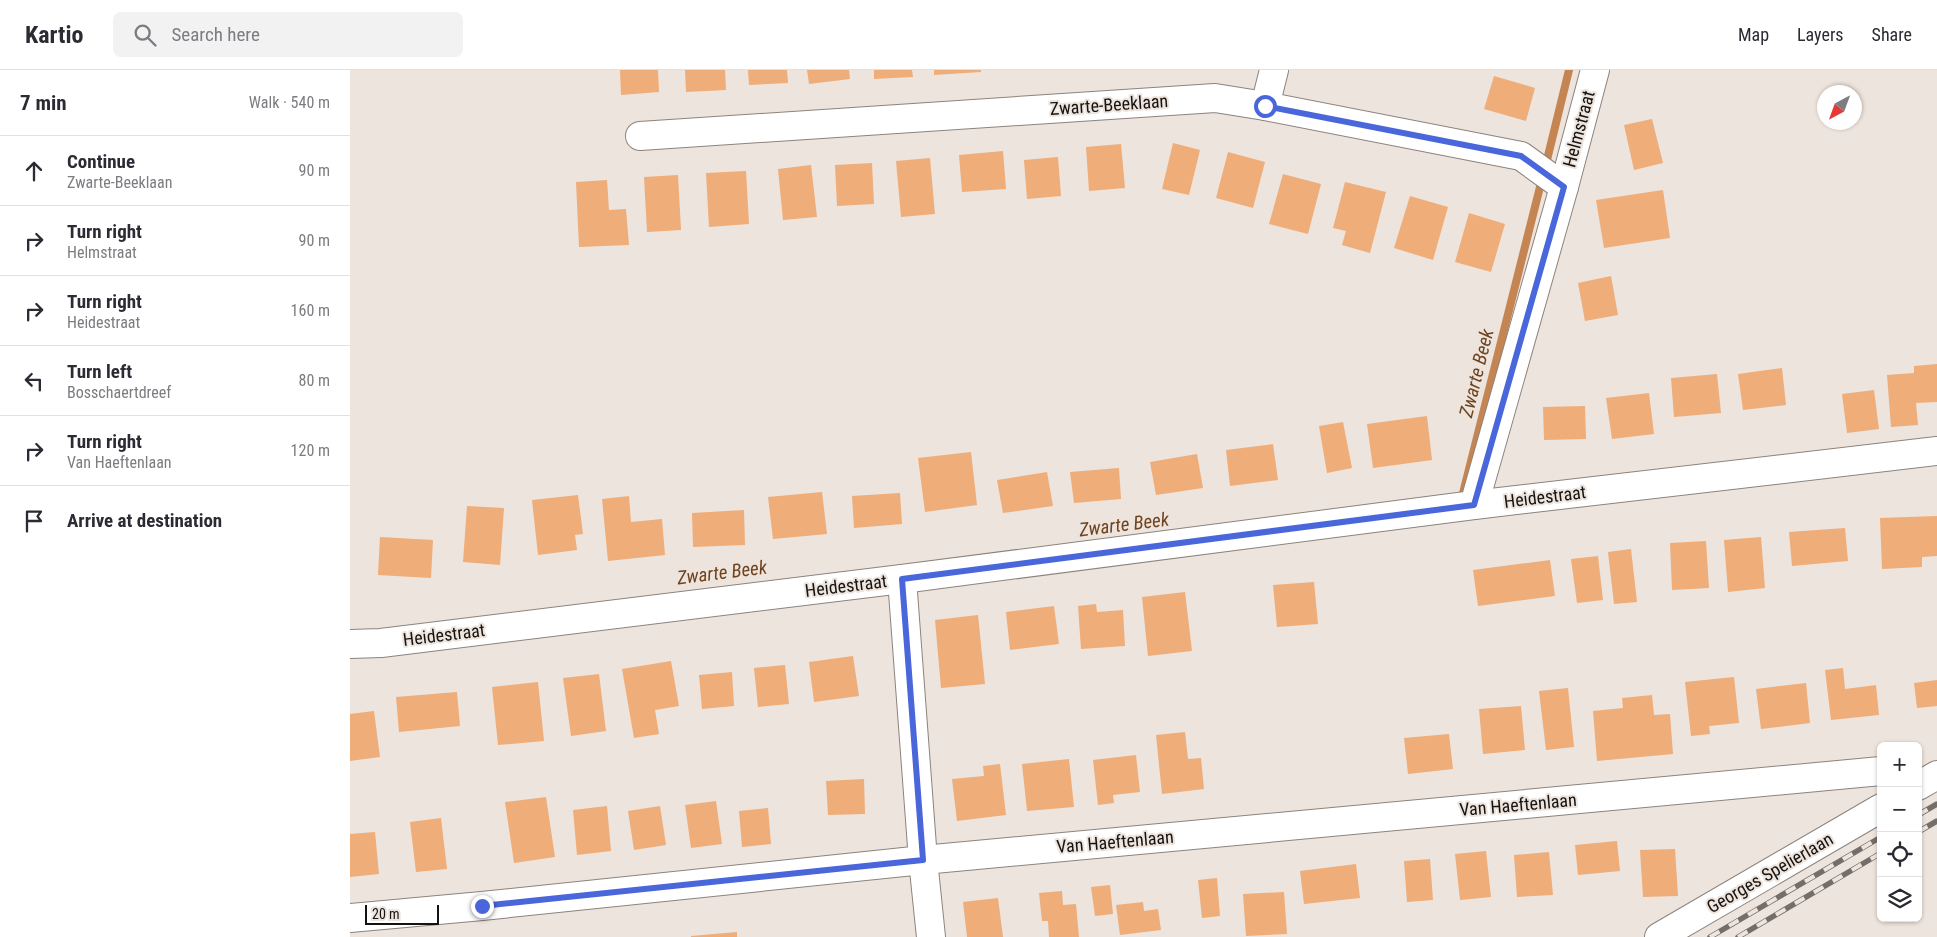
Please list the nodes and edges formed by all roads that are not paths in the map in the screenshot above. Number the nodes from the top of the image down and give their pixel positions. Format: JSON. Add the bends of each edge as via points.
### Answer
{"nodes":[{"id":1,"x":1274,"y":70,"type":"edge"},
{"id":2,"x":1595,"y":70,"type":"edge"},
{"id":3,"x":1265,"y":106,"type":"junction"},
{"id":4,"x":640,"y":136,"type":"dead end"},
{"id":5,"x":1564,"y":187,"type":"junction"},
{"id":6,"x":1937,"y":451,"type":"edge"},
{"id":7,"x":1474,"y":505,"type":"junction"},
{"id":8,"x":902,"y":579,"type":"junction"},
{"id":9,"x":350,"y":644,"type":"edge"},
{"id":10,"x":1877,"y":771,"type":"edge"},
{"id":11,"x":1922,"y":771,"type":"edge"},
{"id":12,"x":1937,"y":774,"type":"edge"},
{"id":13,"x":1922,"y":783,"type":"edge"},
{"id":14,"x":1877,"y":810,"type":"edge"},
{"id":15,"x":923,"y":860,"type":"junction"},
{"id":16,"x":350,"y":918,"type":"edge"},
{"id":17,"x":931,"y":937,"type":"edge"},
{"id":18,"x":1659,"y":937,"type":"edge"}],
"edges":[{"from":1,"to":3,"type":"street"},
{"from":2,"to":5,"type":"street","name":"Helmstraat"},
{"from":3,"to":4,"type":"street","name":"Zwarte-Beeklaan","via":[[1215,98]]},
{"from":3,"to":5,"type":"street","name":"Zwarte-Beeklaan","via":[[1521,156]]},
{"from":5,"to":7,"type":"street","name":"Helmstraat"},
{"from":6,"to":7,"type":"street","name":"Heidestraat"},
{"from":7,"to":8,"type":"street","name":"Heidestraat"},
{"from":8,"to":9,"type":"street","name":"Heidestraat","via":[[381,643]]},
{"from":8,"to":15,"type":"street"},
{"from":10,"to":15,"type":"street","name":"Van Haeftenlaan"},
{"from":11,"to":12,"type":"street"},
{"from":12,"to":13,"type":"street"},
{"from":14,"to":18,"type":"street","name":"Georges Spelierlaan"},
{"from":15,"to":16,"type":"street","name":"Van Haeftenlaan"},
{"from":15,"to":17,"type":"street"}]}
